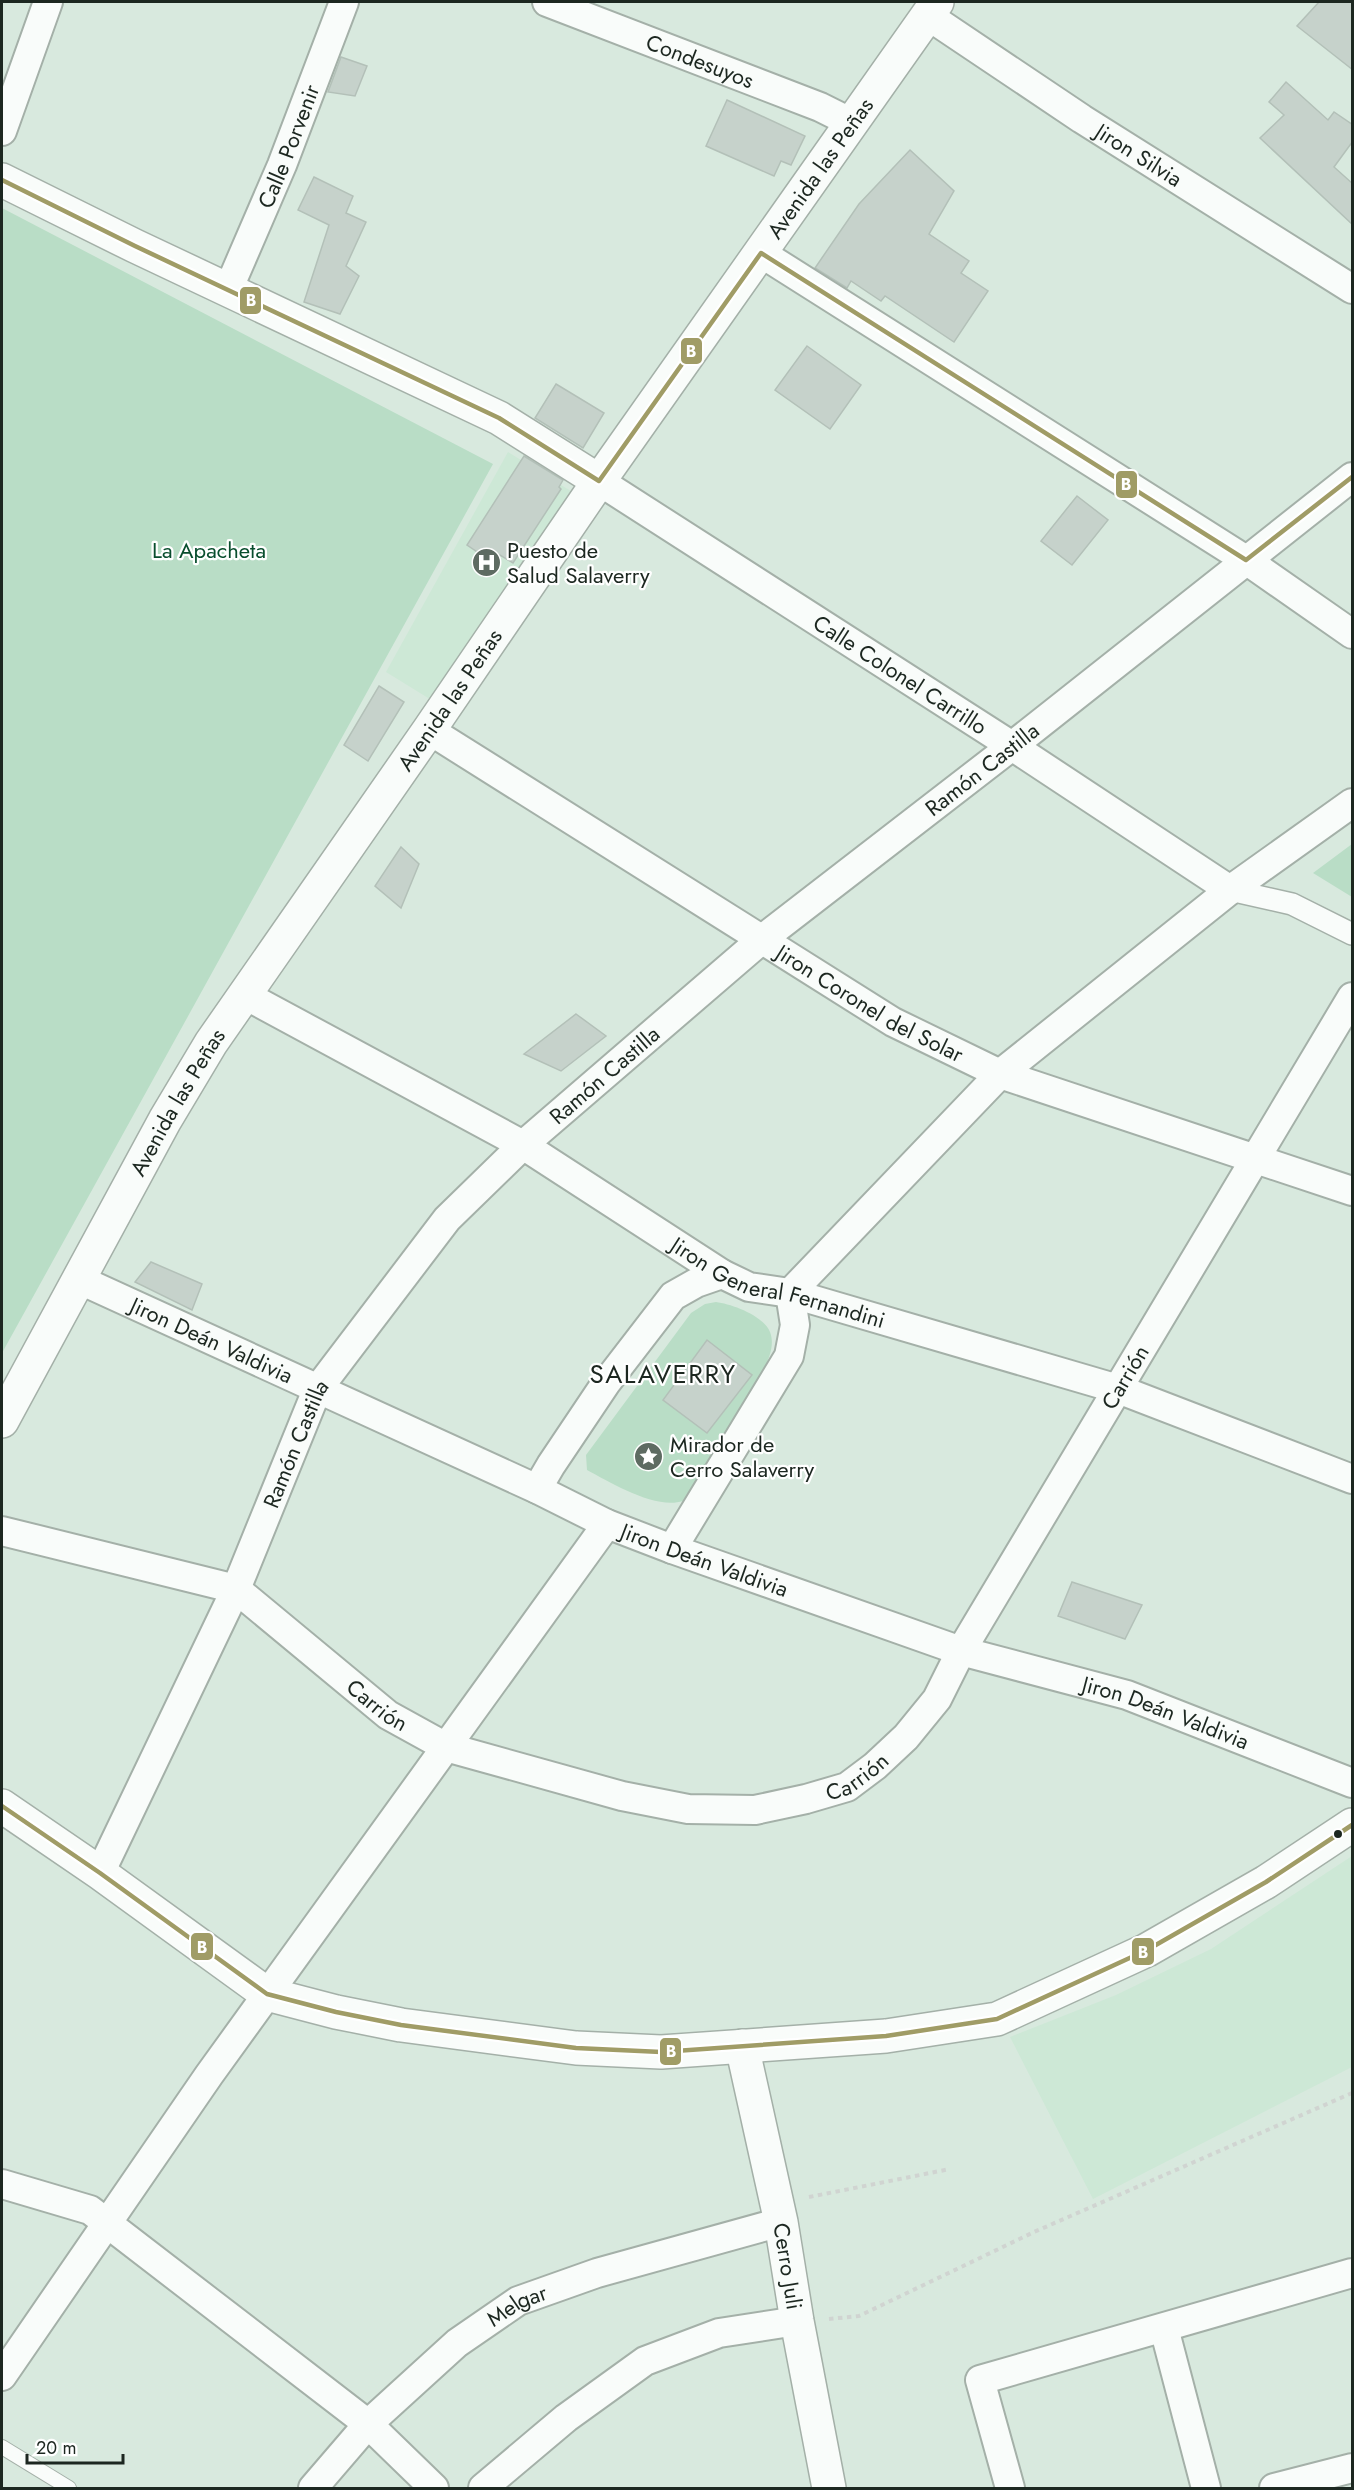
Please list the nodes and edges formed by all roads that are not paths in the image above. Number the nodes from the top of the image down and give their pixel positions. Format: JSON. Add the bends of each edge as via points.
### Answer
{"nodes":[{"id":1,"x":48,"y":2,"type":"edge"},
{"id":2,"x":344,"y":2,"type":"edge"},
{"id":3,"x":547,"y":2,"type":"edge"},
{"id":4,"x":932,"y":8,"type":"edge"},
{"id":5,"x":850,"y":122,"type":"junction"},
{"id":6,"x":2,"y":131,"type":"edge"},
{"id":7,"x":2,"y":180,"type":"edge"},
{"id":8,"x":761,"y":253,"type":"junction"},
{"id":9,"x":1353,"y":289,"type":"edge"},
{"id":10,"x":228,"y":290,"type":"junction"},
{"id":11,"x":1353,"y":477,"type":"edge"},
{"id":12,"x":599,"y":482,"type":"junction"},
{"id":13,"x":1245,"y":560,"type":"junction"},
{"id":14,"x":1353,"y":634,"type":"edge"},
{"id":15,"x":429,"y":730,"type":"junction"},
{"id":16,"x":1012,"y":746,"type":"junction"},
{"id":17,"x":1353,"y":803,"type":"edge"},
{"id":18,"x":1230,"y":890,"type":"junction"},
{"id":19,"x":1353,"y":934,"type":"edge"},
{"id":20,"x":761,"y":940,"type":"junction"},
{"id":21,"x":245,"y":995,"type":"junction"},
{"id":22,"x":1353,"y":997,"type":"edge"},
{"id":23,"x":1000,"y":1074,"type":"junction"},
{"id":24,"x":523,"y":1145,"type":"junction"},
{"id":25,"x":1254,"y":1160,"type":"junction"},
{"id":26,"x":1353,"y":1191,"type":"edge"},
{"id":27,"x":722,"y":1274,"type":"junction"},
{"id":28,"x":78,"y":1280,"type":"junction"},
{"id":29,"x":790,"y":1293,"type":"junction"},
{"id":30,"x":1118,"y":1389,"type":"junction"},
{"id":31,"x":317,"y":1390,"type":"junction"},
{"id":32,"x":2,"y":1421,"type":"edge"},
{"id":33,"x":1353,"y":1479,"type":"edge"},
{"id":34,"x":537,"y":1489,"type":"junction"},
{"id":35,"x":606,"y":1524,"type":"junction"},
{"id":36,"x":2,"y":1531,"type":"edge"},
{"id":37,"x":672,"y":1549,"type":"junction"},
{"id":38,"x":236,"y":1589,"type":"junction"},
{"id":39,"x":961,"y":1651,"type":"junction"},
{"id":40,"x":446,"y":1747,"type":"junction"},
{"id":41,"x":1353,"y":1783,"type":"edge"},
{"id":42,"x":2,"y":1806,"type":"edge"},
{"id":43,"x":1353,"y":1825,"type":"edge"},
{"id":44,"x":100,"y":1873,"type":"junction"},
{"id":45,"x":267,"y":1994,"type":"junction"},
{"id":46,"x":742,"y":2046,"type":"junction"},
{"id":47,"x":2,"y":2184,"type":"edge"},
{"id":48,"x":779,"y":2213,"type":"junction"},
{"id":49,"x":106,"y":2222,"type":"junction"},
{"id":50,"x":1353,"y":2273,"type":"edge"},
{"id":51,"x":797,"y":2321,"type":"junction"},
{"id":52,"x":1164,"y":2328,"type":"junction"},
{"id":53,"x":2,"y":2376,"type":"edge"},
{"id":54,"x":369,"y":2424,"type":"junction"},
{"id":55,"x":2,"y":2447,"type":"edge"},
{"id":56,"x":1353,"y":2468,"type":"edge"},
{"id":57,"x":69,"y":2488,"type":"edge"},
{"id":58,"x":313,"y":2488,"type":"edge"},
{"id":59,"x":434,"y":2488,"type":"edge"},
{"id":60,"x":483,"y":2488,"type":"edge"},
{"id":61,"x":829,"y":2488,"type":"edge"},
{"id":62,"x":1010,"y":2488,"type":"edge"},
{"id":63,"x":1206,"y":2488,"type":"edge"},
{"id":64,"x":1274,"y":2488,"type":"edge"}],
"edges":[{"from":1,"to":6,"type":"street"},
{"from":2,"to":10,"type":"street","name":"Calle Porvenir","via":[[282,165]]},
{"from":3,"to":5,"type":"street","name":"Condesuyos"},
{"from":4,"to":5,"type":"street","name":"Avenida las Peñas"},
{"from":4,"to":9,"type":"street","name":"Jiron Silvia","via":[[1082,119]]},
{"from":5,"to":8,"type":"street","name":"Avenida las Peñas"},
{"from":7,"to":10,"type":"street"},
{"from":8,"to":12,"type":"street","name":"Avenida las Peñas"},
{"from":8,"to":13,"type":"street"},
{"from":10,"to":12,"type":"street","via":[[500,418]]},
{"from":11,"to":13,"type":"street","name":"Ramón Castilla"},
{"from":12,"to":15,"type":"street","name":"Avenida las Peñas"},
{"from":12,"to":16,"type":"street","name":"Calle Colonel Carrillo"},
{"from":13,"to":14,"type":"street"},
{"from":13,"to":16,"type":"street","name":"Ramón Castilla"},
{"from":15,"to":20,"type":"street","name":"Jiron Coronel del Solar"},
{"from":15,"to":21,"type":"street","name":"Avenida las Peñas"},
{"from":16,"to":18,"type":"street","name":"Calle Colonel Carrillo"},
{"from":16,"to":20,"type":"street","name":"Ramón Castilla"},
{"from":17,"to":18,"type":"street"},
{"from":18,"to":19,"type":"street","via":[[1292,904]]},
{"from":18,"to":23,"type":"street"},
{"from":20,"to":23,"type":"street","name":"Jiron Coronel del Solar","via":[[893,1022]]},
{"from":20,"to":24,"type":"street","name":"Ramón Castilla"},
{"from":21,"to":24,"type":"street","name":"Jiron General Fernandini"},
{"from":21,"to":28,"type":"street","name":"Avenida las Peñas","via":[[165,1120]]},
{"from":22,"to":25,"type":"street","name":"Carrión"},
{"from":23,"to":25,"type":"street","name":"Jiron Coronel del Solar"},
{"from":23,"to":29,"type":"street"},
{"from":24,"to":27,"type":"street","name":"Jiron General Fernandini"},
{"from":24,"to":31,"type":"street","name":"Ramón Castilla","via":[[447,1219]]},
{"from":25,"to":26,"type":"street","name":"Jiron Coronel del Solar"},
{"from":25,"to":30,"type":"street","name":"Carrión"},
{"from":27,"to":29,"type":"street","name":"Jiron General Fernandini","via":[[749,1287]]},
{"from":27,"to":34,"type":"street","via":[[673,1296],[606,1383]]},
{"from":28,"to":31,"type":"street","name":"Jiron Deán Valdivia"},
{"from":28,"to":32,"type":"street","name":"Avenida las Peñas"},
{"from":29,"to":30,"type":"street","name":"Jiron General Fernandini"},
{"from":29,"to":37,"type":"street","via":[[795,1325],[789,1356]]},
{"from":30,"to":33,"type":"street","name":"Jiron General Fernandini"},
{"from":30,"to":39,"type":"street","name":"Carrión"},
{"from":31,"to":34,"type":"street","name":"Jiron Deán Valdivia"},
{"from":31,"to":38,"type":"street","name":"Ramón Castilla"},
{"from":34,"to":35,"type":"street","name":"Jiron Deán Valdivia"},
{"from":35,"to":37,"type":"street","name":"Jiron Deán Valdivia"},
{"from":35,"to":40,"type":"street"},
{"from":36,"to":38,"type":"street","name":"Carrión"},
{"from":37,"to":39,"type":"street","name":"Jiron Deán Valdivia"},
{"from":38,"to":40,"type":"street","name":"Carrión","via":[[388,1715]]},
{"from":38,"to":44,"type":"street","name":"Ramón Castilla"},
{"from":39,"to":40,"type":"street","name":"Carrión","via":[[937,1699],[906,1737],[875,1766],[847,1787],[755,1810],[688,1809],[633,1799]]},
{"from":39,"to":41,"type":"street","name":"Jiron Deán Valdivia","via":[[1127,1695]]},
{"from":40,"to":45,"type":"street"},
{"from":42,"to":44,"type":"street"},
{"from":43,"to":46,"type":"street","via":[[1266,1882],[1148,1950],[997,2019],[886,2036]]},
{"from":44,"to":45,"type":"street"},
{"from":45,"to":46,"type":"street","via":[[401,2025],[576,2048],[661,2052]]},
{"from":45,"to":49,"type":"street"},
{"from":46,"to":48,"type":"street","name":"Cerro Juli"},
{"from":47,"to":49,"type":"street","via":[[90,2210]]},
{"from":48,"to":51,"type":"street","name":"Cerro Juli"},
{"from":48,"to":54,"type":"street","name":"Melgar","via":[[518,2301],[457,2343]]},
{"from":49,"to":53,"type":"street"},
{"from":49,"to":54,"type":"street"},
{"from":50,"to":52,"type":"street"},
{"from":51,"to":60,"type":"street","via":[[719,2333],[645,2361],[566,2418]]},
{"from":51,"to":61,"type":"street","name":"Cerro Juli"},
{"from":52,"to":62,"type":"street","via":[[980,2380]]},
{"from":52,"to":63,"type":"street"},
{"from":54,"to":58,"type":"street","name":"Melgar"},
{"from":54,"to":59,"type":"street"},
{"from":55,"to":57,"type":"lane"},
{"from":56,"to":64,"type":"street"}]}
